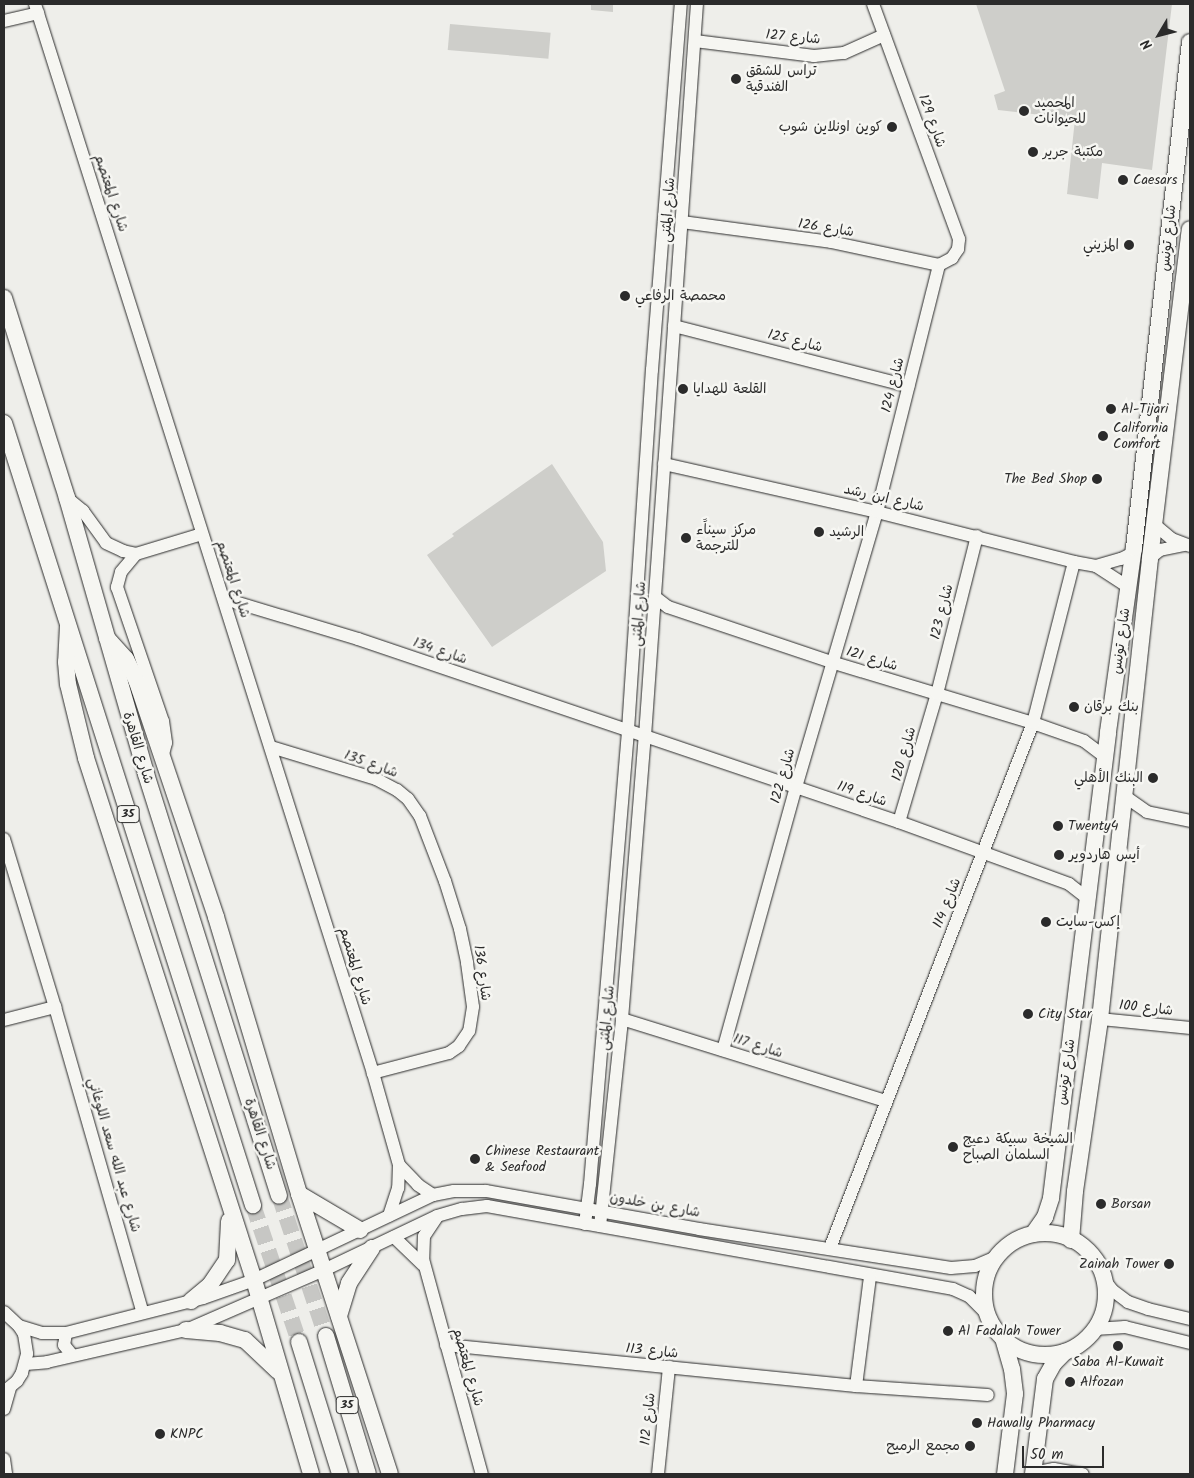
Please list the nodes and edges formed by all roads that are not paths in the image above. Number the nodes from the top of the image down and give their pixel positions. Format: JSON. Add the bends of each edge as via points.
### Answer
{"nodes":[{"id":1,"x":682,"y":4,"type":"edge"},
{"id":2,"x":697,"y":4,"type":"edge"},
{"id":3,"x":873,"y":4,"type":"edge"},
{"id":4,"x":37,"y":8,"type":"edge"},
{"id":5,"x":4,"y":22,"type":"edge"},
{"id":6,"x":884,"y":35,"type":"junction"},
{"id":7,"x":695,"y":41,"type":"junction"},
{"id":8,"x":1190,"y":42,"type":"edge"},
{"id":9,"x":682,"y":222,"type":"junction"},
{"id":10,"x":1190,"y":228,"type":"edge"},
{"id":11,"x":939,"y":265,"type":"junction"},
{"id":12,"x":4,"y":298,"type":"edge"},
{"id":13,"x":674,"y":326,"type":"junction"},
{"id":14,"x":908,"y":386,"type":"junction"},
{"id":15,"x":4,"y":423,"type":"edge"},
{"id":16,"x":664,"y":464,"type":"junction"},
{"id":17,"x":67,"y":498,"type":"junction"},
{"id":18,"x":877,"y":512,"type":"junction"},
{"id":19,"x":1154,"y":524,"type":"junction"},
{"id":20,"x":202,"y":534,"type":"junction"},
{"id":21,"x":976,"y":536,"type":"junction"},
{"id":22,"x":1188,"y":546,"type":"edge"},
{"id":23,"x":1133,"y":553,"type":"junction"},
{"id":24,"x":136,"y":554,"type":"junction"},
{"id":25,"x":1150,"y":558,"type":"junction"},
{"id":26,"x":1074,"y":562,"type":"junction"},
{"id":27,"x":1096,"y":566,"type":"junction"},
{"id":28,"x":1128,"y":587,"type":"junction"},
{"id":29,"x":655,"y":597,"type":"junction"},
{"id":30,"x":225,"y":599,"type":"junction"},
{"id":31,"x":68,"y":626,"type":"junction"},
{"id":32,"x":106,"y":637,"type":"junction"},
{"id":33,"x":831,"y":662,"type":"junction"},
{"id":34,"x":937,"y":694,"type":"junction"},
{"id":35,"x":1033,"y":723,"type":"junction"},
{"id":36,"x":628,"y":730,"type":"junction"},
{"id":37,"x":1108,"y":732,"type":"junction"},
{"id":38,"x":645,"y":736,"type":"junction"},
{"id":39,"x":1084,"y":741,"type":"junction"},
{"id":40,"x":271,"y":747,"type":"junction"},
{"id":41,"x":1105,"y":757,"type":"junction"},
{"id":42,"x":162,"y":758,"type":"junction"},
{"id":43,"x":796,"y":787,"type":"junction"},
{"id":44,"x":1123,"y":795,"type":"junction"},
{"id":45,"x":1147,"y":812,"type":"junction"},
{"id":46,"x":1190,"y":821,"type":"edge"},
{"id":47,"x":899,"y":822,"type":"junction"},
{"id":48,"x":1121,"y":822,"type":"junction"},
{"id":49,"x":4,"y":839,"type":"edge"},
{"id":50,"x":983,"y":853,"type":"junction"},
{"id":51,"x":1090,"y":876,"type":"junction"},
{"id":52,"x":1068,"y":884,"type":"junction"},
{"id":53,"x":1088,"y":899,"type":"junction"},
{"id":54,"x":460,"y":929,"type":"joint"},
{"id":55,"x":55,"y":1007,"type":"junction"},
{"id":56,"x":622,"y":1019,"type":"junction"},
{"id":57,"x":1100,"y":1019,"type":"junction"},
{"id":58,"x":4,"y":1020,"type":"edge"},
{"id":59,"x":1190,"y":1028,"type":"edge"},
{"id":60,"x":723,"y":1050,"type":"junction"},
{"id":61,"x":373,"y":1073,"type":"junction"},
{"id":62,"x":885,"y":1101,"type":"junction"},
{"id":63,"x":1059,"y":1121,"type":"junction"},
{"id":64,"x":1084,"y":1131,"type":"junction"},
{"id":65,"x":399,"y":1165,"type":"junction"},
{"id":66,"x":299,"y":1194,"type":"junction"},
{"id":67,"x":279,"y":1195,"type":"tunnel mouth"},
{"id":68,"x":433,"y":1195,"type":"junction"},
{"id":69,"x":228,"y":1201,"type":"junction"},
{"id":70,"x":253,"y":1205,"type":"tunnel mouth"},
{"id":71,"x":586,"y":1208,"type":"junction"},
{"id":72,"x":602,"y":1211,"type":"junction"},
{"id":73,"x":389,"y":1216,"type":"junction"},
{"id":74,"x":437,"y":1216,"type":"junction"},
{"id":75,"x":585,"y":1224,"type":"junction"},
{"id":76,"x":600,"y":1226,"type":"junction"},
{"id":77,"x":360,"y":1230,"type":"junction"},
{"id":78,"x":1033,"y":1234,"type":"junction"},
{"id":79,"x":394,"y":1237,"type":"junction"},
{"id":80,"x":1071,"y":1240,"type":"junction"},
{"id":81,"x":372,"y":1248,"type":"junction"},
{"id":82,"x":830,"y":1248,"type":"junction"},
{"id":83,"x":317,"y":1250,"type":"junction"},
{"id":84,"x":996,"y":1257,"type":"junction"},
{"id":85,"x":425,"y":1267,"type":"junction"},
{"id":86,"x":324,"y":1270,"type":"junction"},
{"id":87,"x":870,"y":1276,"type":"junction"},
{"id":88,"x":1103,"y":1278,"type":"junction"},
{"id":89,"x":254,"y":1280,"type":"junction"},
{"id":90,"x":259,"y":1296,"type":"junction"},
{"id":91,"x":191,"y":1301,"type":"junction"},
{"id":92,"x":4,"y":1312,"type":"edge"},
{"id":93,"x":143,"y":1313,"type":"junction"},
{"id":94,"x":987,"y":1314,"type":"junction"},
{"id":95,"x":339,"y":1316,"type":"junction"},
{"id":96,"x":1190,"y":1319,"type":"edge"},
{"id":97,"x":19,"y":1326,"type":"junction"},
{"id":98,"x":1094,"y":1329,"type":"junction"},
{"id":99,"x":186,"y":1330,"type":"junction"},
{"id":100,"x":66,"y":1332,"type":"junction"},
{"id":101,"x":326,"y":1336,"type":"tunnel mouth"},
{"id":102,"x":1003,"y":1338,"type":"junction"},
{"id":103,"x":298,"y":1342,"type":"tunnel mouth"},
{"id":104,"x":1190,"y":1342,"type":"edge"},
{"id":105,"x":446,"y":1345,"type":"junction"},
{"id":106,"x":1065,"y":1352,"type":"junction"},
{"id":107,"x":72,"y":1356,"type":"junction"},
{"id":108,"x":26,"y":1364,"type":"junction"},
{"id":109,"x":669,"y":1368,"type":"junction"},
{"id":110,"x":282,"y":1376,"type":"junction"},
{"id":111,"x":856,"y":1386,"type":"junction"},
{"id":112,"x":7,"y":1390,"type":"edge"},
{"id":113,"x":988,"y":1395,"type":"dead end"},
{"id":114,"x":4,"y":1410,"type":"edge"},
{"id":115,"x":1012,"y":1412,"type":"junction"},
{"id":116,"x":1038,"y":1431,"type":"junction"},
{"id":117,"x":4,"y":1460,"type":"edge"},
{"id":118,"x":6,"y":1474,"type":"edge"},
{"id":119,"x":310,"y":1474,"type":"edge"},
{"id":120,"x":340,"y":1474,"type":"edge"},
{"id":121,"x":368,"y":1474,"type":"edge"},
{"id":122,"x":390,"y":1474,"type":"edge"},
{"id":123,"x":482,"y":1474,"type":"edge"},
{"id":124,"x":658,"y":1474,"type":"edge"},
{"id":125,"x":1005,"y":1474,"type":"edge"},
{"id":126,"x":1033,"y":1474,"type":"edge"},
{"id":127,"x":1083,"y":1474,"type":"edge"}],
"edges":[{"from":1,"to":36,"type":"street","name":"شارع المثنى","via":[[652,370]]},
{"from":2,"to":7,"type":"street","name":"شارع المثنى"},
{"from":3,"to":6,"type":"street","name":"شارع 129"},
{"from":4,"to":5,"type":"street"},
{"from":4,"to":20,"type":"street","name":"شارع المعتصم"},
{"from":6,"to":7,"type":"street","name":"شارع 127","via":[[844,53],[814,56]]},
{"from":6,"to":11,"type":"street","name":"شارع 129","via":[[959,239],[958,249],[952,258]]},
{"from":7,"to":9,"type":"street","name":"شارع المثنى"},
{"from":8,"to":23,"type":"main road","name":"شارع تونس"},
{"from":9,"to":11,"type":"street","name":"شارع 126","via":[[831,242]]},
{"from":9,"to":13,"type":"street","name":"شارع المثنى"},
{"from":10,"to":19,"type":"main road","name":"شارع تونس"},
{"from":11,"to":14,"type":"street","name":"شارع 124"},
{"from":12,"to":17,"type":"main road","name":"شارع القاهرة","number":"35"},
{"from":13,"to":14,"type":"street","name":"شارع 125"},
{"from":13,"to":16,"type":"street","name":"شارع المثنى"},
{"from":14,"to":18,"type":"street","name":"شارع 124"},
{"from":15,"to":31,"type":"main road","name":"شارع القاهرة","number":"35"},
{"from":16,"to":18,"type":"street","name":"شارع ابن رشد"},
{"from":16,"to":29,"type":"street","name":"شارع المثنى"},
{"from":17,"to":24,"type":"street","via":[[83,511],[106,543],[117,550]]},
{"from":17,"to":32,"type":"main road","name":"شارع القاهرة","number":"35"},
{"from":18,"to":21,"type":"street","name":"شارع ابن رشد"},
{"from":18,"to":33,"type":"street","name":"شارع 122"},
{"from":19,"to":22,"type":"street","via":[[1172,539]]},
{"from":19,"to":25,"type":"main road","name":"شارع تونس"},
{"from":20,"to":24,"type":"street"},
{"from":20,"to":30,"type":"street","name":"شارع المعتصم"},
{"from":21,"to":26,"type":"street","name":"شارع ابن رشد"},
{"from":21,"to":34,"type":"street","name":"شارع 123"},
{"from":22,"to":25,"type":"street","via":[[1160,550]]},
{"from":23,"to":27,"type":"street","name":"شارع ابن رشد"},
{"from":23,"to":28,"type":"main road","name":"شارع تونس"},
{"from":24,"to":42,"type":"street","via":[[120,572],[117,587],[164,722],[166,736]]},
{"from":25,"to":44,"type":"main road","name":"شارع تونس"},
{"from":26,"to":27,"type":"street","name":"شارع ابن رشد"},
{"from":26,"to":35,"type":"street","name":"شارع 114"},
{"from":27,"to":28,"type":"street","name":"شارع ابن رشد"},
{"from":28,"to":37,"type":"main road","name":"شارع تونس"},
{"from":29,"to":33,"type":"street","name":"شارع 121","via":[[668,607]]},
{"from":29,"to":38,"type":"street","name":"شارع المثنى"},
{"from":30,"to":36,"type":"street","name":"شارع 134","via":[[358,639]]},
{"from":30,"to":40,"type":"street","name":"شارع المعتصم"},
{"from":31,"to":69,"type":"main road","via":[[66,662],[76,725]]},
{"from":31,"to":70,"type":"main road","name":"شارع القاهرة","number":"35"},
{"from":32,"to":42,"type":"main road","via":[[132,670]]},
{"from":32,"to":67,"type":"main road","name":"شارع القاهرة","number":"35"},
{"from":33,"to":34,"type":"street","name":"شارع 121"},
{"from":33,"to":43,"type":"street","name":"شارع 122"},
{"from":34,"to":35,"type":"street","name":"شارع 121"},
{"from":34,"to":47,"type":"street","name":"شارع 120"},
{"from":35,"to":39,"type":"street","name":"شارع 121"},
{"from":35,"to":50,"type":"street","name":"شارع 114"},
{"from":36,"to":38,"type":"street","name":"شارع 134"},
{"from":36,"to":71,"type":"street","name":"شارع المثنى"},
{"from":37,"to":39,"type":"street"},
{"from":37,"to":41,"type":"main road","name":"شارع تونس"},
{"from":38,"to":43,"type":"street","name":"شارع 119"},
{"from":38,"to":56,"type":"street","name":"شارع المثنى"},
{"from":39,"to":41,"type":"street","name":"شارع 121"},
{"from":40,"to":54,"type":"street","name":"شارع 135","via":[[376,779],[403,794],[422,822]]},
{"from":40,"to":61,"type":"street","name":"شارع المعتصم"},
{"from":41,"to":51,"type":"main road","name":"شارع تونس"},
{"from":42,"to":66,"type":"main road","via":[[216,918]]},
{"from":43,"to":47,"type":"street","name":"شارع 119"},
{"from":43,"to":60,"type":"street","name":"شارع 122"},
{"from":44,"to":45,"type":"street"},
{"from":44,"to":48,"type":"main road","name":"شارع تونس"},
{"from":45,"to":46,"type":"street"},
{"from":45,"to":48,"type":"street"},
{"from":47,"to":50,"type":"street","name":"شارع 119"},
{"from":48,"to":57,"type":"main road","name":"شارع تونس"},
{"from":49,"to":55,"type":"street","name":"شارع عبد الله سعد اللوغاني"},
{"from":50,"to":52,"type":"street","name":"شارع 119"},
{"from":50,"to":62,"type":"street","name":"شارع 114"},
{"from":51,"to":52,"type":"street","via":[[1084,881]]},
{"from":51,"to":53,"type":"main road","name":"شارع تونس"},
{"from":52,"to":53,"type":"street","name":"شارع 119"},
{"from":53,"to":63,"type":"main road","name":"شارع تونس"},
{"from":54,"to":61,"type":"street","name":"شارع 136","via":[[473,1007],[471,1024],[463,1041],[443,1055]]},
{"from":55,"to":58,"type":"street"},
{"from":55,"to":93,"type":"street","name":"شارع عبد الله سعد اللوغاني"},
{"from":56,"to":60,"type":"street","name":"شارع 117"},
{"from":56,"to":72,"type":"street","name":"شارع المثنى"},
{"from":57,"to":59,"type":"street","name":"شارع 100"},
{"from":57,"to":64,"type":"main road","name":"شارع تونس"},
{"from":60,"to":62,"type":"street","name":"شارع 117"},
{"from":61,"to":65,"type":"street","name":"شارع المعتصم"},
{"from":62,"to":82,"type":"street","name":"شارع 114"},
{"from":63,"to":64,"type":"main road","via":[[1060,1132],[1065,1139],[1075,1140]]},
{"from":63,"to":78,"type":"main road","name":"شارع تونس","via":[[1051,1198],[1045,1216]]},
{"from":64,"to":80,"type":"main road","name":"شارع تونس"},
{"from":65,"to":68,"type":"street","name":"شارع المعتصم"},
{"from":65,"to":73,"type":"street","name":"شارع المعتصم","via":[[398,1188]]},
{"from":66,"to":77,"type":"main road"},
{"from":66,"to":83,"type":"main road"},
{"from":68,"to":71,"type":"street","name":"شارع بن خلدون","via":[[475,1190]]},
{"from":68,"to":73,"type":"street","name":"شارع بن خلدون"},
{"from":69,"to":89,"type":"main road"},
{"from":69,"to":91,"type":"main road","via":[[227,1260],[210,1285]]},
{"from":71,"to":72,"type":"street","name":"شارع بن خلدون"},
{"from":71,"to":75,"type":"street","name":"شارع المثنى"},
{"from":72,"to":76,"type":"street","name":"شارع المثنى"},
{"from":72,"to":82,"type":"street","name":"شارع بن خلدون"},
{"from":73,"to":77,"type":"street","name":"شارع بن خلدون"},
{"from":74,"to":75,"type":"street","via":[[487,1206]]},
{"from":74,"to":79,"type":"street"},
{"from":74,"to":85,"type":"street","name":"شارع المعتصم","via":[[424,1236],[422,1252]]},
{"from":75,"to":76,"type":"street"},
{"from":76,"to":87,"type":"street"},
{"from":77,"to":83,"type":"street","name":"شارع بن خلدون"},
{"from":78,"to":80,"type":"main road","via":[[1052,1234]]},
{"from":78,"to":84,"type":"main road","via":[[1013,1242]]},
{"from":79,"to":81,"type":"street"},
{"from":79,"to":85,"type":"street"},
{"from":80,"to":88,"type":"main road","via":[[1092,1256]]},
{"from":81,"to":86,"type":"street"},
{"from":81,"to":95,"type":"main road","via":[[350,1283]]},
{"from":82,"to":84,"type":"street","name":"شارع بن خلدون","via":[[951,1268],[975,1266]]},
{"from":83,"to":86,"type":"main road"},
{"from":83,"to":89,"type":"street","name":"شارع بن خلدون"},
{"from":84,"to":94,"type":"main road","via":[[984,1290]]},
{"from":85,"to":105,"type":"street","name":"شارع المعتصم"},
{"from":86,"to":90,"type":"street"},
{"from":86,"to":95,"type":"main road"},
{"from":87,"to":94,"type":"street","via":[[959,1290]]},
{"from":87,"to":111,"type":"street"},
{"from":88,"to":96,"type":"street","via":[[1128,1302]]},
{"from":88,"to":98,"type":"main road","via":[[1105,1301]]},
{"from":89,"to":90,"type":"main road"},
{"from":89,"to":91,"type":"street","name":"شارع بن خلدون"},
{"from":90,"to":99,"type":"street"},
{"from":90,"to":110,"type":"main road"},
{"from":91,"to":93,"type":"street","name":"شارع بن خلدون"},
{"from":92,"to":97,"type":"street"},
{"from":93,"to":100,"type":"street","name":"شارع بن خلدون"},
{"from":94,"to":102,"type":"main road"},
{"from":95,"to":122,"type":"main road"},
{"from":97,"to":100,"type":"street","name":"شارع بن خلدون","via":[[42,1333]]},
{"from":97,"to":108,"type":"street","via":[[26,1344]]},
{"from":98,"to":104,"type":"street","via":[[1125,1327]]},
{"from":98,"to":106,"type":"main road"},
{"from":99,"to":107,"type":"street"},
{"from":99,"to":110,"type":"main road","via":[[220,1333],[245,1340]]},
{"from":100,"to":107,"type":"street","via":[[64,1345]]},
{"from":101,"to":121,"type":"main road","number":"35"},
{"from":102,"to":106,"type":"main road","via":[[1032,1354]]},
{"from":102,"to":115,"type":"main road","via":[[1014,1380]]},
{"from":103,"to":120,"type":"main road","number":"35"},
{"from":105,"to":109,"type":"street","name":"شارع 113"},
{"from":105,"to":123,"type":"street","name":"شارع المعتصم"},
{"from":106,"to":116,"type":"main road","via":[[1045,1379]]},
{"from":107,"to":108,"type":"street"},
{"from":108,"to":112,"type":"street"},
{"from":109,"to":111,"type":"street","name":"شارع 113"},
{"from":109,"to":124,"type":"street","name":"شارع 112"},
{"from":110,"to":119,"type":"main road"},
{"from":111,"to":113,"type":"street","name":"شارع 113"},
{"from":112,"to":114,"type":"street"},
{"from":115,"to":116,"type":"main road","via":[[1019,1406],[1031,1408],[1036,1415]]},
{"from":115,"to":125,"type":"main road"},
{"from":116,"to":126,"type":"main road"},
{"from":117,"to":118,"type":"street"},
{"from":126,"to":127,"type":"street","via":[[1054,1469]]}]}
